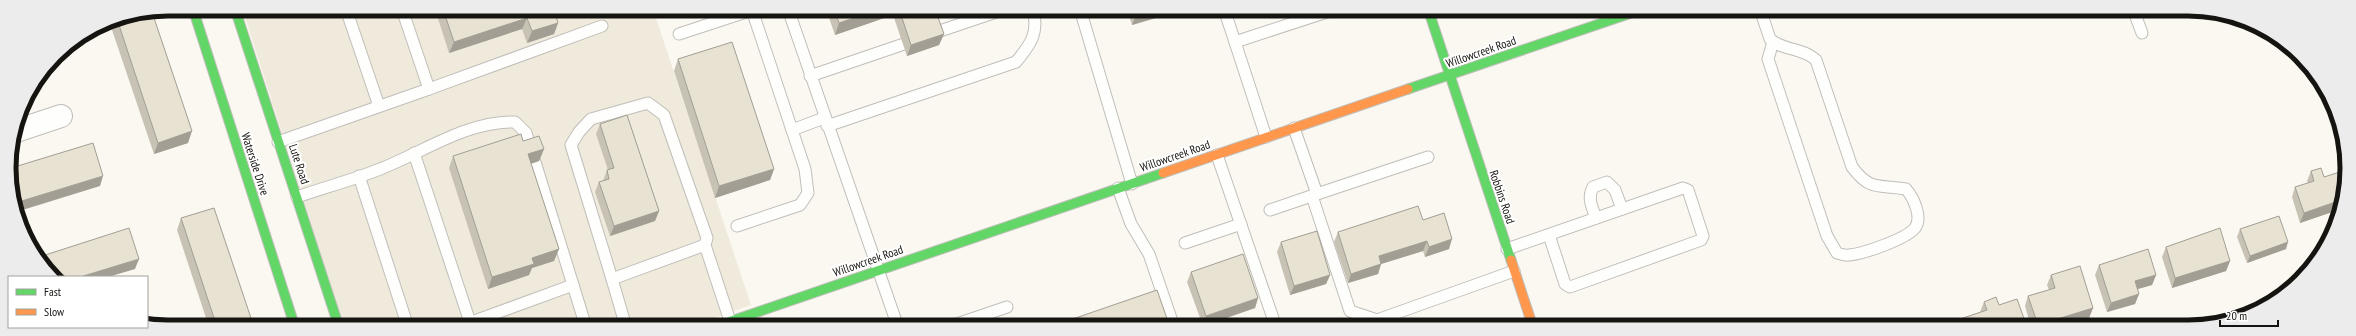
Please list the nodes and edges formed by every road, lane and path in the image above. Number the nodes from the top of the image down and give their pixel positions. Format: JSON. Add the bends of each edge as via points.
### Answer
{"nodes":[{"id":1,"x":195,"y":16,"type":"edge"},
{"id":2,"x":237,"y":16,"type":"edge"},
{"id":3,"x":348,"y":16,"type":"edge"},
{"id":4,"x":404,"y":16,"type":"edge"},
{"id":5,"x":734,"y":16,"type":"edge"},
{"id":6,"x":755,"y":16,"type":"edge"},
{"id":7,"x":790,"y":16,"type":"edge"},
{"id":8,"x":985,"y":16,"type":"edge"},
{"id":9,"x":1035,"y":16,"type":"edge"},
{"id":10,"x":1082,"y":16,"type":"edge"},
{"id":11,"x":1226,"y":16,"type":"edge"},
{"id":12,"x":1300,"y":16,"type":"edge"},
{"id":13,"x":1430,"y":16,"type":"edge"},
{"id":14,"x":1623,"y":16,"type":"edge"},
{"id":15,"x":1762,"y":16,"type":"edge"},
{"id":16,"x":2136,"y":16,"type":"edge"},
{"id":17,"x":602,"y":26,"type":"dead end"},
{"id":18,"x":2142,"y":33,"type":"dead end"},
{"id":19,"x":679,"y":34,"type":"dead end"},
{"id":20,"x":926,"y":36,"type":"edge"},
{"id":21,"x":1235,"y":42,"type":"junction"},
{"id":22,"x":1773,"y":42,"type":"junction"},
{"id":23,"x":904,"y":44,"type":"dead end"},
{"id":24,"x":1448,"y":75,"type":"junction"},
{"id":25,"x":810,"y":76,"type":"junction"},
{"id":26,"x":429,"y":89,"type":"junction"},
{"id":27,"x":379,"y":106,"type":"junction"},
{"id":28,"x":61,"y":116,"type":"dead end"},
{"id":29,"x":826,"y":122,"type":"junction"},
{"id":30,"x":1294,"y":128,"type":"junction"},
{"id":31,"x":21,"y":129,"type":"edge"},
{"id":32,"x":792,"y":130,"type":"junction"},
{"id":33,"x":1266,"y":137,"type":"junction"},
{"id":34,"x":278,"y":142,"type":"junction"},
{"id":35,"x":530,"y":146,"type":"edge"},
{"id":36,"x":414,"y":153,"type":"junction"},
{"id":37,"x":1217,"y":155,"type":"junction"},
{"id":38,"x":1428,"y":157,"type":"dead end"},
{"id":39,"x":535,"y":162,"type":"edge"},
{"id":40,"x":359,"y":176,"type":"junction"},
{"id":41,"x":1132,"y":184,"type":"junction"},
{"id":42,"x":1118,"y":188,"type":"junction"},
{"id":43,"x":1315,"y":195,"type":"junction"},
{"id":44,"x":297,"y":197,"type":"junction"},
{"id":45,"x":1622,"y":209,"type":"junction"},
{"id":46,"x":1270,"y":210,"type":"dead end"},
{"id":47,"x":1596,"y":218,"type":"junction"},
{"id":48,"x":1241,"y":224,"type":"junction"},
{"id":49,"x":737,"y":226,"type":"dead end"},
{"id":50,"x":1549,"y":235,"type":"junction"},
{"id":51,"x":1185,"y":243,"type":"dead end"},
{"id":52,"x":705,"y":245,"type":"junction"},
{"id":53,"x":1507,"y":249,"type":"junction"},
{"id":54,"x":880,"y":270,"type":"junction"},
{"id":55,"x":1514,"y":271,"type":"junction"},
{"id":56,"x":612,"y":279,"type":"junction"},
{"id":57,"x":573,"y":285,"type":"junction"},
{"id":58,"x":1007,"y":307,"type":"dead end"},
{"id":59,"x":293,"y":320,"type":"edge"},
{"id":60,"x":337,"y":320,"type":"edge"},
{"id":61,"x":406,"y":320,"type":"edge"},
{"id":62,"x":469,"y":320,"type":"edge"},
{"id":63,"x":476,"y":320,"type":"edge"},
{"id":64,"x":584,"y":320,"type":"edge"},
{"id":65,"x":624,"y":320,"type":"edge"},
{"id":66,"x":730,"y":320,"type":"edge"},
{"id":67,"x":733,"y":320,"type":"edge"},
{"id":68,"x":894,"y":320,"type":"edge"},
{"id":69,"x":969,"y":320,"type":"edge"},
{"id":70,"x":1172,"y":320,"type":"edge"},
{"id":71,"x":1274,"y":320,"type":"edge"},
{"id":72,"x":1531,"y":320,"type":"edge"}],
"edges":[{"from":1,"to":59,"type":"street","name":"Waterside Drive"},
{"from":2,"to":34,"type":"street","name":"Lute Road"},
{"from":3,"to":27,"type":"lane"},
{"from":4,"to":26,"type":"lane"},
{"from":5,"to":19,"type":"lane"},
{"from":6,"to":32,"type":"lane"},
{"from":7,"to":25,"type":"lane"},
{"from":8,"to":20,"type":"lane"},
{"from":9,"to":29,"type":"lane","via":[[1032,42],[1016,62]]},
{"from":10,"to":41,"type":"lane"},
{"from":11,"to":21,"type":"lane"},
{"from":12,"to":21,"type":"lane"},
{"from":13,"to":24,"type":"street","name":"Robbins Road"},
{"from":14,"to":24,"type":"street","name":"Willowcreek Road"},
{"from":15,"to":22,"type":"lane"},
{"from":16,"to":18,"type":"lane"},
{"from":17,"to":26,"type":"lane"},
{"from":21,"to":33,"type":"lane"},
{"from":22,"to":22,"type":"lane","via":[[1778,46],[1808,52],[1816,60],[1852,167],[1862,181],[1874,186],[1906,189],[1912,196],[1918,218],[1915,227],[1908,234],[1852,255],[1837,253],[1827,236],[1777,90],[1768,59]]},
{"from":23,"to":25,"type":"lane"},
{"from":24,"to":30,"type":"street","name":"Willowcreek Road"},
{"from":24,"to":53,"type":"street","name":"Robbins Road"},
{"from":25,"to":29,"type":"lane"},
{"from":26,"to":27,"type":"lane"},
{"from":27,"to":34,"type":"lane"},
{"from":28,"to":31,"type":"street"},
{"from":29,"to":32,"type":"lane"},
{"from":29,"to":54,"type":"lane"},
{"from":30,"to":33,"type":"street","name":"Willowcreek Road"},
{"from":30,"to":43,"type":"lane"},
{"from":32,"to":49,"type":"lane","via":[[805,169],[808,193],[800,205]]},
{"from":33,"to":37,"type":"street","name":"Willowcreek Road"},
{"from":34,"to":44,"type":"street","name":"Lute Road"},
{"from":35,"to":36,"type":"lane","via":[[526,134],[515,122],[494,122]]},
{"from":36,"to":40,"type":"lane"},
{"from":36,"to":62,"type":"lane"},
{"from":37,"to":41,"type":"street","name":"Willowcreek Road"},
{"from":37,"to":48,"type":"lane"},
{"from":38,"to":43,"type":"lane"},
{"from":39,"to":57,"type":"lane"},
{"from":40,"to":44,"type":"lane"},
{"from":40,"to":61,"type":"lane"},
{"from":41,"to":42,"type":"street","name":"Willowcreek Road"},
{"from":42,"to":54,"type":"street","name":"Willowcreek Road"},
{"from":42,"to":70,"type":"lane","via":[[1131,224],[1149,254]]},
{"from":43,"to":46,"type":"lane"},
{"from":43,"to":55,"type":"lane","via":[[1350,311],[1377,320]]},
{"from":44,"to":60,"type":"street","name":"Lute Road"},
{"from":45,"to":47,"type":"lane"},
{"from":45,"to":47,"type":"lane","via":[[1615,190],[1607,182],[1593,187],[1590,192]]},
{"from":45,"to":50,"type":"lane","via":[[1686,188],[1703,236],[1701,240],[1570,287],[1565,284]]},
{"from":47,"to":50,"type":"lane"},
{"from":48,"to":51,"type":"lane"},
{"from":48,"to":71,"type":"lane"},
{"from":50,"to":53,"type":"lane"},
{"from":52,"to":56,"type":"lane"},
{"from":52,"to":56,"type":"lane","via":[[707,238],[664,115],[648,103],[591,119],[571,145]]},
{"from":52,"to":66,"type":"lane"},
{"from":53,"to":55,"type":"street","name":"Robbins Road"},
{"from":54,"to":67,"type":"street","name":"Willowcreek Road"},
{"from":54,"to":68,"type":"lane"},
{"from":55,"to":72,"type":"street","name":"Robbins Road"},
{"from":56,"to":65,"type":"lane"},
{"from":57,"to":63,"type":"lane"},
{"from":57,"to":64,"type":"lane"},
{"from":58,"to":69,"type":"lane"}]}
